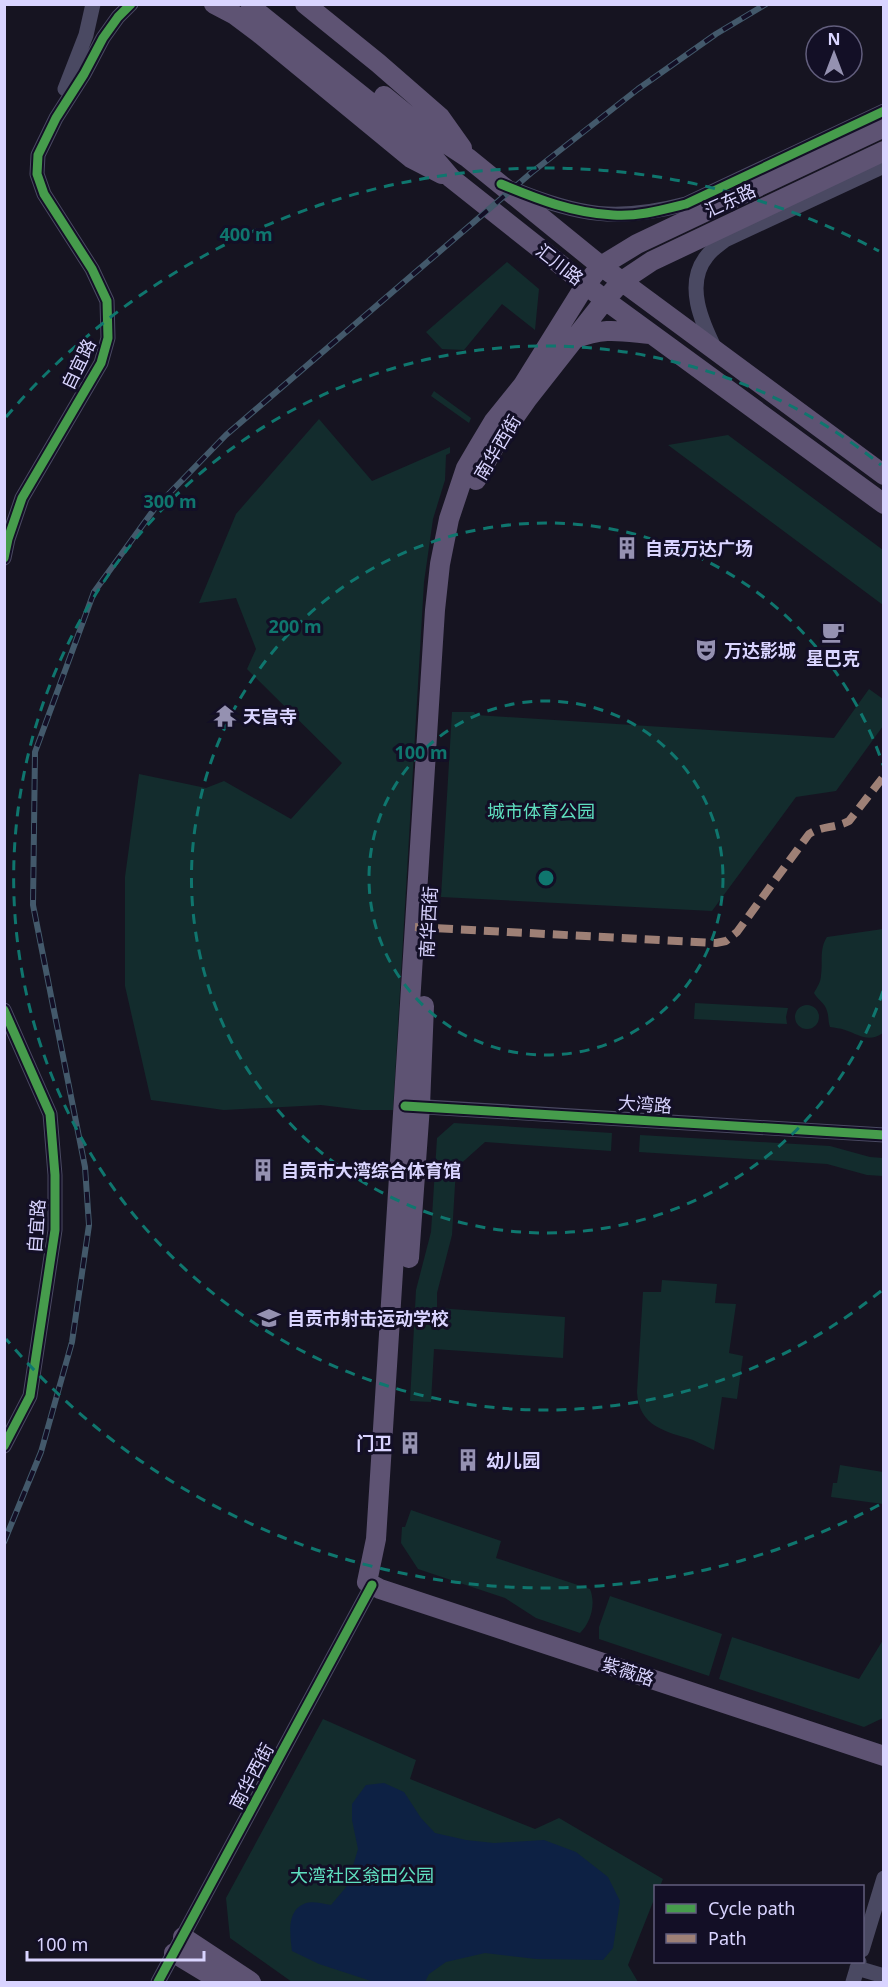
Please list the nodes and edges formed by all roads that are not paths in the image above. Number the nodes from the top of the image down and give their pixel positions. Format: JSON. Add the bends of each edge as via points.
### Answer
{"nodes":[{"id":1,"x":93,"y":4,"type":"edge"},
{"id":2,"x":131,"y":4,"type":"edge"},
{"id":3,"x":214,"y":4,"type":"edge"},
{"id":4,"x":305,"y":4,"type":"edge"},
{"id":5,"x":260,"y":6,"type":"edge"},
{"id":6,"x":884,"y":111,"type":"edge"},
{"id":7,"x":56,"y":118,"type":"junction"},
{"id":8,"x":884,"y":128,"type":"edge"},
{"id":9,"x":884,"y":151,"type":"edge"},
{"id":10,"x":468,"y":158,"type":"junction"},
{"id":11,"x":884,"y":166,"type":"edge"},
{"id":12,"x":451,"y":178,"type":"junction"},
{"id":13,"x":501,"y":184,"type":"junction"},
{"id":14,"x":602,"y":266,"type":"junction"},
{"id":15,"x":622,"y":281,"type":"junction"},
{"id":16,"x":586,"y":284,"type":"junction"},
{"id":17,"x":605,"y":300,"type":"junction"},
{"id":18,"x":651,"y":334,"type":"junction"},
{"id":19,"x":574,"y":339,"type":"junction"},
{"id":20,"x":716,"y":351,"type":"junction"},
{"id":21,"x":884,"y":476,"type":"edge"},
{"id":22,"x":884,"y":504,"type":"edge"},
{"id":23,"x":4,"y":558,"type":"edge"},
{"id":24,"x":4,"y":1010,"type":"edge"},
{"id":25,"x":413,"y":1106,"type":"junction"},
{"id":26,"x":884,"y":1135,"type":"edge"},
{"id":27,"x":4,"y":1446,"type":"edge"},
{"id":28,"x":376,"y":1587,"type":"junction"},
{"id":29,"x":884,"y":1756,"type":"edge"},
{"id":30,"x":884,"y":1878,"type":"edge"},
{"id":31,"x":864,"y":1943,"type":"edge"},
{"id":32,"x":178,"y":1945,"type":"junction"},
{"id":33,"x":856,"y":1971,"type":"edge"},
{"id":34,"x":884,"y":1976,"type":"edge"},
{"id":35,"x":158,"y":1983,"type":"edge"},
{"id":36,"x":222,"y":1983,"type":"edge"},
{"id":37,"x":251,"y":1983,"type":"edge"}],
"edges":[{"from":1,"to":7,"type":"street"},
{"from":2,"to":7,"type":"street","via":[[102,38]]},
{"from":3,"to":12,"type":"main road","via":[[259,33],[411,158]]},
{"from":4,"to":10,"type":"main road","via":[[440,117]]},
{"from":5,"to":10,"type":"main road","name":"汇川路"},
{"from":5,"to":12,"type":"main road","name":"汇川路","via":[[422,144]]},
{"from":6,"to":13,"type":"street","via":[[686,204],[654,212],[614,216],[582,212]]},
{"from":7,"to":23,"type":"street","name":"自宜路","via":[[38,155],[37,174],[44,194],[92,269],[107,301],[108,338],[101,363],[22,498]]},
{"from":8,"to":14,"type":"main road","name":"汇东路","via":[[637,244]]},
{"from":9,"to":15,"type":"main road","name":"汇东路","via":[[670,252]]},
{"from":10,"to":13,"type":"main road","name":"汇川路"},
{"from":11,"to":20,"type":"street","via":[[725,240],[706,256],[696,292],[702,322]]},
{"from":12,"to":16,"type":"main road","name":"汇川路"},
{"from":13,"to":14,"type":"main road","name":"汇川路"},
{"from":14,"to":15,"type":"main road","name":"汇川路"},
{"from":14,"to":16,"type":"main road","name":"汇东路"},
{"from":15,"to":17,"type":"main road","name":"汇东路"},
{"from":15,"to":20,"type":"main road","name":"汇川路"},
{"from":16,"to":17,"type":"main road","name":"汇川路"},
{"from":16,"to":25,"type":"main road","name":"南华西街","via":[[466,468],[449,519],[435,610]]},
{"from":17,"to":18,"type":"main road","name":"汇川路"},
{"from":17,"to":19,"type":"main road","name":"南华西街"},
{"from":18,"to":19,"type":"main road","via":[[606,330]]},
{"from":18,"to":22,"type":"main road","name":"汇川路"},
{"from":19,"to":25,"type":"main road","name":"南华西街","via":[[478,473],[461,521],[447,612]]},
{"from":20,"to":21,"type":"main road","name":"汇川路"},
{"from":24,"to":27,"type":"street","name":"自宜路","via":[[50,1114],[56,1175],[55,1230],[30,1396]]},
{"from":25,"to":26,"type":"street","name":"大湾路"},
{"from":25,"to":28,"type":"main road","name":"南华西街","via":[[376,1539],[368,1582]]},
{"from":28,"to":29,"type":"main road","name":"紫薇路"},
{"from":28,"to":32,"type":"street","name":"南华西街"},
{"from":30,"to":31,"type":"street"},
{"from":32,"to":35,"type":"street","name":"南华西街"},
{"from":32,"to":36,"type":"main road"},
{"from":32,"to":37,"type":"main road"},
{"from":33,"to":34,"type":"street"}]}
